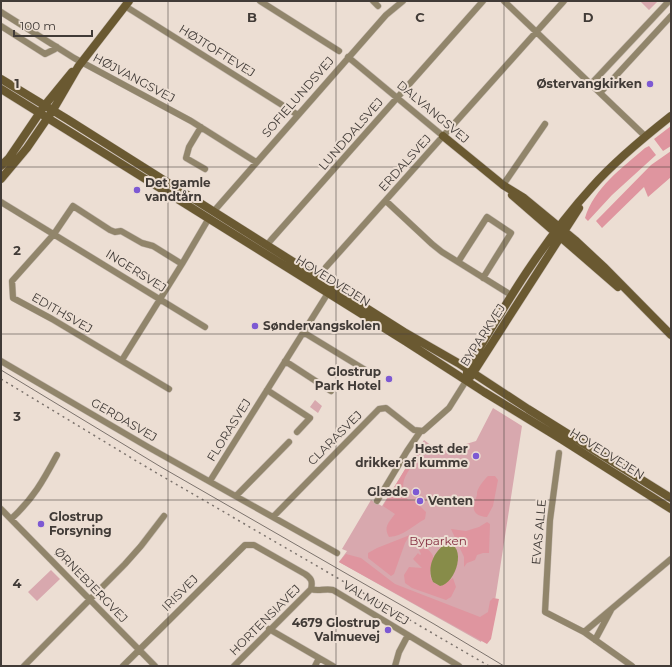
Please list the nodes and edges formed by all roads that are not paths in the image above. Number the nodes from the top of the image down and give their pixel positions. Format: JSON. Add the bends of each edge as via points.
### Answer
{"nodes":[{"id":1,"x":260,"y":1,"type":"edge"},
{"id":2,"x":403,"y":1,"type":"edge"},
{"id":3,"x":483,"y":1,"type":"edge"},
{"id":4,"x":504,"y":1,"type":"edge"},
{"id":5,"x":564,"y":1,"type":"edge"},
{"id":6,"x":669,"y":1,"type":"edge"},
{"id":7,"x":127,"y":4,"type":"edge"},
{"id":8,"x":1,"y":12,"type":"edge"},
{"id":9,"x":671,"y":16,"type":"edge"},
{"id":10,"x":1,"y":26,"type":"edge"},
{"id":11,"x":536,"y":31,"type":"junction"},
{"id":12,"x":57,"y":47,"type":"junction"},
{"id":13,"x":339,"y":51,"type":"dead end"},
{"id":14,"x":348,"y":57,"type":"junction"},
{"id":15,"x":80,"y":65,"type":"junction"},
{"id":16,"x":1,"y":79,"type":"edge"},
{"id":17,"x":592,"y":84,"type":"junction"},
{"id":18,"x":1,"y":89,"type":"edge"},
{"id":19,"x":600,"y":93,"type":"junction"},
{"id":20,"x":397,"y":98,"type":"junction"},
{"id":21,"x":46,"y":105,"type":"junction"},
{"id":22,"x":53,"y":110,"type":"junction"},
{"id":23,"x":40,"y":113,"type":"junction"},
{"id":24,"x":298,"y":115,"type":"junction"},
{"id":25,"x":671,"y":116,"type":"edge"},
{"id":26,"x":48,"y":118,"type":"junction"},
{"id":27,"x":545,"y":124,"type":"dead end"},
{"id":28,"x":201,"y":127,"type":"junction"},
{"id":29,"x":443,"y":136,"type":"junction"},
{"id":30,"x":646,"y":136,"type":"junction"},
{"id":31,"x":256,"y":162,"type":"junction"},
{"id":32,"x":1,"y":166,"type":"edge"},
{"id":33,"x":205,"y":169,"type":"dead end"},
{"id":34,"x":1,"y":179,"type":"edge"},
{"id":35,"x":503,"y":185,"type":"junction"},
{"id":36,"x":386,"y":201,"type":"junction"},
{"id":37,"x":1,"y":202,"type":"edge"},
{"id":38,"x":214,"y":211,"type":"junction"},
{"id":39,"x":209,"y":218,"type":"junction"},
{"id":40,"x":559,"y":232,"type":"junction"},
{"id":41,"x":54,"y":234,"type":"junction"},
{"id":42,"x":260,"y":241,"type":"junction"},
{"id":43,"x":268,"y":245,"type":"junction"},
{"id":44,"x":458,"y":262,"type":"junction"},
{"id":45,"x":182,"y":264,"type":"junction"},
{"id":46,"x":326,"y":267,"type":"dead end"},
{"id":47,"x":483,"y":278,"type":"junction"},
{"id":48,"x":328,"y":292,"type":"junction"},
{"id":49,"x":511,"y":295,"type":"junction"},
{"id":50,"x":159,"y":299,"type":"junction"},
{"id":51,"x":205,"y":327,"type":"dead end"},
{"id":52,"x":303,"y":332,"type":"junction"},
{"id":53,"x":671,"y":335,"type":"edge"},
{"id":54,"x":122,"y":360,"type":"junction"},
{"id":55,"x":285,"y":361,"type":"junction"},
{"id":56,"x":1,"y":362,"type":"edge"},
{"id":57,"x":470,"y":371,"type":"junction"},
{"id":58,"x":367,"y":372,"type":"dead end"},
{"id":59,"x":466,"y":381,"type":"junction"},
{"id":60,"x":169,"y":389,"type":"dead end"},
{"id":61,"x":267,"y":390,"type":"junction"},
{"id":62,"x":331,"y":391,"type":"dead end"},
{"id":63,"x":297,"y":432,"type":"dead end"},
{"id":64,"x":420,"y":432,"type":"junction"},
{"id":65,"x":288,"y":442,"type":"dead end"},
{"id":66,"x":559,"y":453,"type":"dead end"},
{"id":67,"x":56,"y":455,"type":"dead end"},
{"id":68,"x":210,"y":481,"type":"junction"},
{"id":69,"x":236,"y":496,"type":"junction"},
{"id":70,"x":671,"y":498,"type":"edge"},
{"id":71,"x":377,"y":501,"type":"dead end"},
{"id":72,"x":1,"y":509,"type":"edge"},
{"id":73,"x":671,"y":509,"type":"edge"},
{"id":74,"x":164,"y":516,"type":"dead end"},
{"id":75,"x":273,"y":517,"type":"junction"},
{"id":76,"x":11,"y":519,"type":"junction"},
{"id":77,"x":337,"y":553,"type":"dead end"},
{"id":78,"x":671,"y":559,"type":"edge"},
{"id":79,"x":311,"y":589,"type":"junction"},
{"id":80,"x":90,"y":600,"type":"junction"},
{"id":81,"x":613,"y":607,"type":"junction"},
{"id":82,"x":270,"y":629,"type":"junction"},
{"id":83,"x":584,"y":632,"type":"junction"},
{"id":84,"x":408,"y":635,"type":"junction"},
{"id":85,"x":595,"y":640,"type":"junction"},
{"id":86,"x":139,"y":650,"type":"junction"},
{"id":87,"x":319,"y":658,"type":"junction"},
{"id":88,"x":24,"y":666,"type":"edge"},
{"id":89,"x":123,"y":666,"type":"edge"},
{"id":90,"x":155,"y":666,"type":"edge"},
{"id":91,"x":234,"y":666,"type":"edge"},
{"id":92,"x":315,"y":666,"type":"edge"},
{"id":93,"x":333,"y":666,"type":"edge"},
{"id":94,"x":395,"y":666,"type":"edge"},
{"id":95,"x":459,"y":666,"type":"edge"},
{"id":96,"x":632,"y":666,"type":"edge"}],
"edges":[{"from":1,"to":13,"type":"street"},
{"from":2,"to":14,"type":"street","name":"SOFIELUNDSVEJ","via":[[386,14]]},
{"from":3,"to":20,"type":"street","name":"LUNDDALSVEJ"},
{"from":4,"to":11,"type":"street"},
{"from":5,"to":11,"type":"street","name":"ERDALSVEJ"},
{"from":6,"to":17,"type":"street"},
{"from":7,"to":15,"type":"main road"},
{"from":7,"to":24,"type":"street","name":"HØJTOFTEVEJ"},
{"from":8,"to":12,"type":"street","name":"HØJVANGSVEJ"},
{"from":9,"to":19,"type":"street"},
{"from":10,"to":12,"type":"street","via":[[45,54]]},
{"from":11,"to":17,"type":"street"},
{"from":11,"to":29,"type":"street","name":"ERDALSVEJ"},
{"from":12,"to":15,"type":"street","name":"HØJVANGSVEJ"},
{"from":14,"to":20,"type":"street","name":"DALVANGSVEJ"},
{"from":14,"to":24,"type":"street","name":"SOFIELUNDSVEJ"},
{"from":15,"to":21,"type":"main road"},
{"from":15,"to":22,"type":"main road"},
{"from":15,"to":28,"type":"street","name":"HØJVANGSVEJ"},
{"from":16,"to":21,"type":"main road","name":"HOVEDVEJEN"},
{"from":17,"to":19,"type":"street"},
{"from":18,"to":23,"type":"main road","name":"HOVEDVEJEN"},
{"from":19,"to":30,"type":"street"},
{"from":20,"to":29,"type":"street","name":"DALVANGSVEJ"},
{"from":20,"to":43,"type":"street","name":"LUNDDALSVEJ"},
{"from":21,"to":22,"type":"main road","name":"HOVEDVEJEN"},
{"from":21,"to":23,"type":"main road"},
{"from":22,"to":26,"type":"main road"},
{"from":22,"to":38,"type":"main road","name":"HOVEDVEJEN"},
{"from":23,"to":26,"type":"main road","name":"HOVEDVEJEN"},
{"from":23,"to":32,"type":"main road"},
{"from":24,"to":31,"type":"street","name":"SOFIELUNDSVEJ"},
{"from":25,"to":30,"type":"main road","name":"BYPARKVEJ"},
{"from":26,"to":34,"type":"main road","via":[[24,154]]},
{"from":26,"to":39,"type":"main road","name":"HOVEDVEJEN"},
{"from":27,"to":35,"type":"street"},
{"from":28,"to":31,"type":"street","name":"HØJVANGSVEJ"},
{"from":28,"to":33,"type":"street","via":[[189,147],[186,158]]},
{"from":29,"to":35,"type":"main road","name":"DALVANGSVEJ"},
{"from":29,"to":36,"type":"street","name":"ERDALSVEJ"},
{"from":30,"to":40,"type":"main road","name":"BYPARKVEJ","via":[[592,187]]},
{"from":31,"to":38,"type":"street","name":"SOFIELUNDSVEJ"},
{"from":35,"to":40,"type":"main road","name":"DALVANGSVEJ","via":[[518,201]]},
{"from":36,"to":44,"type":"street","via":[[432,244]]},
{"from":36,"to":46,"type":"street","name":"ERDALSVEJ"},
{"from":37,"to":41,"type":"street","name":"INGERSVEJ"},
{"from":38,"to":42,"type":"main road","name":"HOVEDVEJEN"},
{"from":39,"to":42,"type":"main road","via":[[215,217]]},
{"from":39,"to":45,"type":"street"},
{"from":39,"to":48,"type":"main road","name":"HOVEDVEJEN"},
{"from":40,"to":49,"type":"main road","name":"BYPARKVEJ"},
{"from":40,"to":53,"type":"main road","name":"DALVANGSVEJ","via":[[605,268]]},
{"from":40,"to":57,"type":"main road","name":"BYPARKVEJ"},
{"from":41,"to":45,"type":"street","via":[[73,206],[110,230],[120,231],[153,246]]},
{"from":41,"to":50,"type":"street","name":"INGERSVEJ"},
{"from":41,"to":54,"type":"street","name":"EDITHSVEJ","via":[[12,281],[13,298]]},
{"from":42,"to":43,"type":"main road","name":"HOVEDVEJEN"},
{"from":43,"to":57,"type":"main road","name":"HOVEDVEJEN"},
{"from":44,"to":47,"type":"street"},
{"from":44,"to":47,"type":"street","via":[[487,217],[511,233]]},
{"from":45,"to":50,"type":"street"},
{"from":47,"to":49,"type":"street"},
{"from":48,"to":52,"type":"street","name":"FLORASVEJ"},
{"from":48,"to":59,"type":"main road","name":"HOVEDVEJEN"},
{"from":49,"to":57,"type":"main road","name":"BYPARKVEJ"},
{"from":50,"to":51,"type":"street","name":"INGERSVEJ"},
{"from":50,"to":54,"type":"street"},
{"from":52,"to":55,"type":"street","name":"FLORASVEJ"},
{"from":52,"to":58,"type":"street"},
{"from":54,"to":60,"type":"street","name":"EDITHSVEJ"},
{"from":55,"to":61,"type":"street","name":"FLORASVEJ"},
{"from":55,"to":62,"type":"street"},
{"from":56,"to":68,"type":"street","name":"GERDASVEJ"},
{"from":57,"to":59,"type":"main road","name":"BYPARKVEJ"},
{"from":57,"to":70,"type":"main road","name":"HOVEDVEJEN"},
{"from":59,"to":64,"type":"street","via":[[449,408]]},
{"from":59,"to":73,"type":"main road","name":"HOVEDVEJEN"},
{"from":61,"to":63,"type":"street","via":[[310,418]]},
{"from":61,"to":68,"type":"street","name":"FLORASVEJ"},
{"from":64,"to":71,"type":"street"},
{"from":64,"to":75,"type":"street","name":"CLARASVEJ","via":[[386,408],[379,409]]},
{"from":65,"to":69,"type":"street"},
{"from":66,"to":83,"type":"street","name":"EVAS ALLE","via":[[550,520],[545,612]]},
{"from":67,"to":76,"type":"street","via":[[41,485]]},
{"from":68,"to":69,"type":"street","name":"GERDASVEJ"},
{"from":69,"to":75,"type":"street","name":"GERDASVEJ"},
{"from":72,"to":76,"type":"street","name":"ØRNEBJERGVEJ"},
{"from":74,"to":80,"type":"street","via":[[133,556]]},
{"from":75,"to":77,"type":"street","name":"GERDASVEJ"},
{"from":76,"to":80,"type":"street","name":"ØRNEBJERGVEJ"},
{"from":78,"to":81,"type":"street"},
{"from":79,"to":82,"type":"street","name":"HORTENSIAVEJ"},
{"from":79,"to":84,"type":"street","name":"VALMUEVEJ","via":[[332,590]]},
{"from":79,"to":86,"type":"street","name":"IRISVEJ","via":[[309,576],[256,546],[244,546]]},
{"from":80,"to":86,"type":"street","name":"ØRNEBJERGVEJ"},
{"from":80,"to":88,"type":"street"},
{"from":81,"to":83,"type":"street"},
{"from":81,"to":85,"type":"street"},
{"from":82,"to":87,"type":"street"},
{"from":82,"to":91,"type":"street","name":"HORTENSIAVEJ"},
{"from":83,"to":85,"type":"street"},
{"from":84,"to":94,"type":"street"},
{"from":84,"to":95,"type":"street","name":"VALMUEVEJ"},
{"from":85,"to":96,"type":"street"},
{"from":86,"to":89,"type":"street","name":"IRISVEJ"},
{"from":86,"to":90,"type":"street","name":"ØRNEBJERGVEJ"},
{"from":87,"to":92,"type":"street"},
{"from":87,"to":93,"type":"street"}]}
